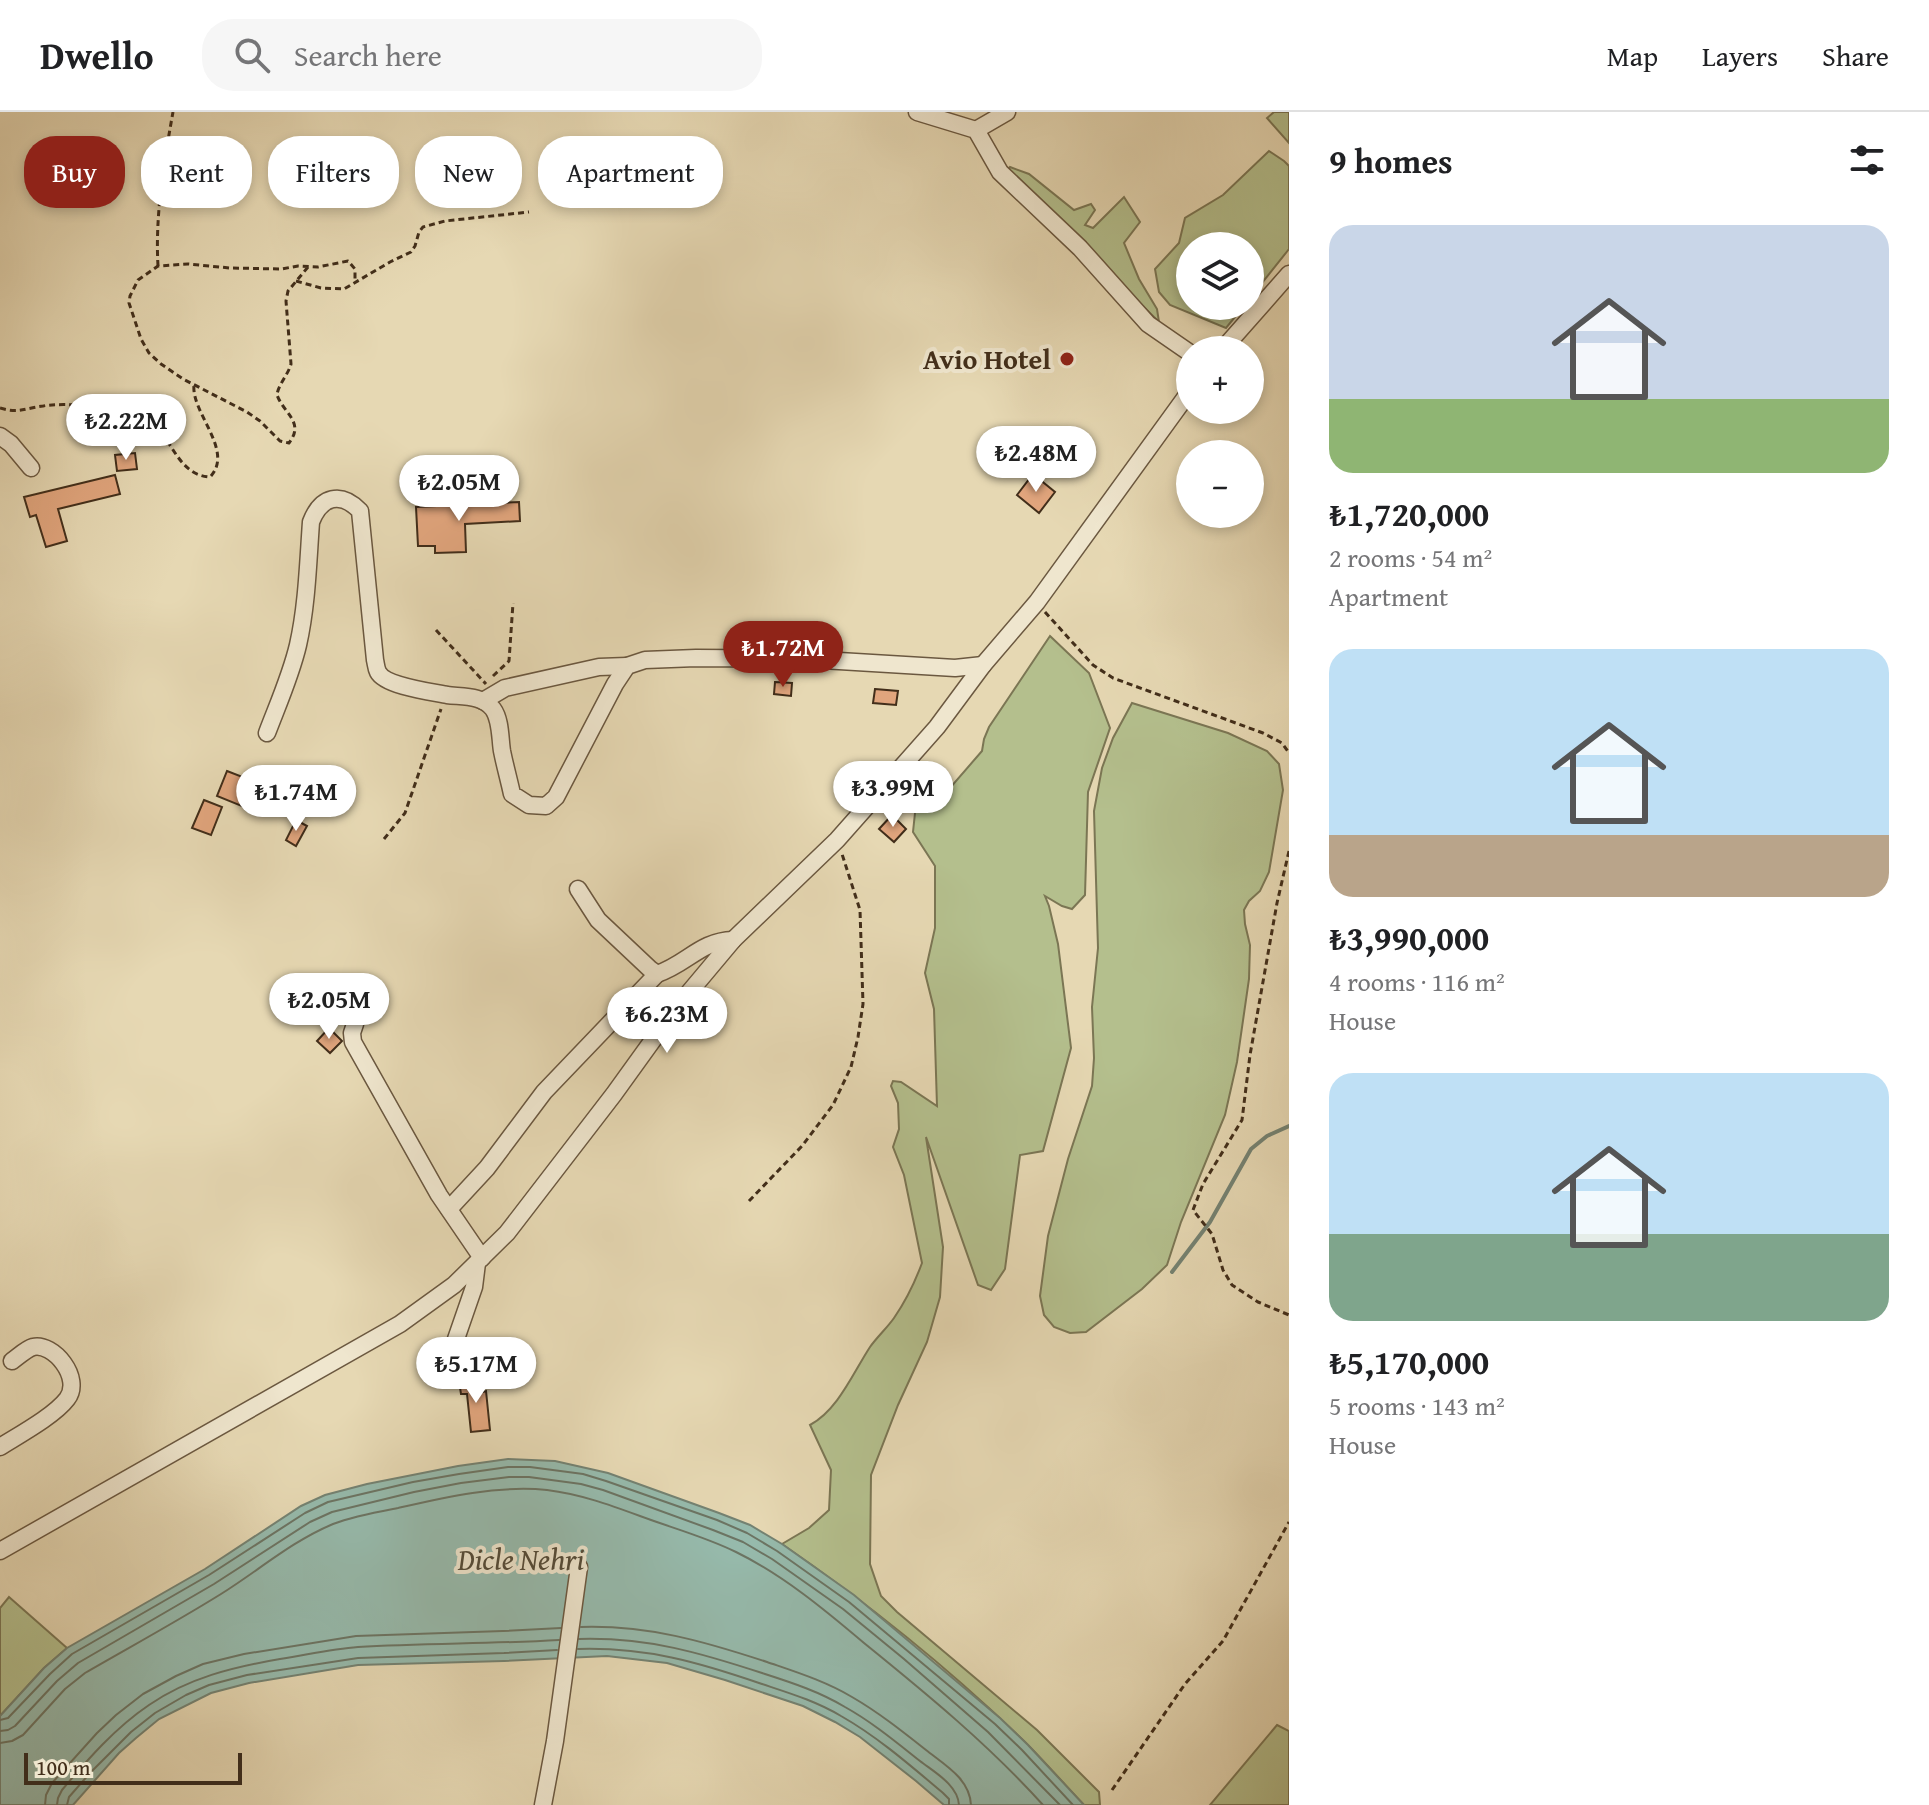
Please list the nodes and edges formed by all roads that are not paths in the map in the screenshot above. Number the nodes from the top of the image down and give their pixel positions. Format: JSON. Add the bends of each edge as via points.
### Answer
{"nodes":[{"id":1,"x":917,"y":112,"type":"edge"},
{"id":2,"x":1007,"y":112,"type":"edge"},
{"id":3,"x":976,"y":130,"type":"junction"},
{"id":4,"x":1289,"y":274,"type":"edge"},
{"id":5,"x":1234,"y":336,"type":"edge"},
{"id":6,"x":1176,"y":343,"type":"edge"},
{"id":7,"x":1176,"y":410,"type":"edge"},
{"id":8,"x":0,"y":436,"type":"edge"},
{"id":9,"x":31,"y":468,"type":"dead end"},
{"id":10,"x":983,"y":665,"type":"junction"},
{"id":11,"x":627,"y":666,"type":"junction"},
{"id":12,"x":485,"y":692,"type":"junction"},
{"id":13,"x":267,"y":733,"type":"dead end"},
{"id":14,"x":578,"y":889,"type":"dead end"},
{"id":15,"x":733,"y":940,"type":"junction"},
{"id":16,"x":657,"y":974,"type":"junction"},
{"id":17,"x":355,"y":1024,"type":"dead end"},
{"id":18,"x":449,"y":1209,"type":"junction"},
{"id":19,"x":479,"y":1261,"type":"junction"},
{"id":20,"x":458,"y":1350,"type":"dead end"},
{"id":21,"x":12,"y":1361,"type":"dead end"},
{"id":22,"x":0,"y":1447,"type":"edge"},
{"id":23,"x":0,"y":1533,"type":"edge"},
{"id":24,"x":18,"y":1541,"type":"junction"},
{"id":25,"x":0,"y":1551,"type":"edge"},
{"id":26,"x":579,"y":1567,"type":"dead end"},
{"id":27,"x":543,"y":1805,"type":"edge"}],
"edges":[{"from":1,"to":3,"type":"street"},
{"from":2,"to":3,"type":"street"},
{"from":3,"to":6,"type":"street","via":[[1000,172],[1080,248],[1148,324]]},
{"from":4,"to":5,"type":"street"},
{"from":7,"to":10,"type":"street","via":[[1037,602]]},
{"from":8,"to":9,"type":"street"},
{"from":10,"to":11,"type":"street","via":[[696,658]]},
{"from":10,"to":15,"type":"street","via":[[937,727],[837,840]]},
{"from":11,"to":12,"type":"street","via":[[599,667]]},
{"from":11,"to":12,"type":"street","via":[[556,797],[546,806],[529,805],[512,794],[497,716]]},
{"from":12,"to":13,"type":"street","via":[[446,694],[397,684],[379,673],[360,511],[353,503],[330,500],[311,522],[298,644]]},
{"from":14,"to":16,"type":"street","via":[[598,920]]},
{"from":15,"to":16,"type":"street","via":[[718,940]]},
{"from":15,"to":19,"type":"street","via":[[507,1233]]},
{"from":16,"to":18,"type":"street","via":[[544,1092]]},
{"from":17,"to":18,"type":"street","via":[[353,1042]]},
{"from":18,"to":19,"type":"street"},
{"from":19,"to":20,"type":"street","via":[[456,1339]]},
{"from":19,"to":24,"type":"street","via":[[400,1324]]},
{"from":21,"to":22,"type":"street","via":[[31,1347],[41,1347],[68,1368],[73,1385],[53,1412]]},
{"from":23,"to":24,"type":"street"},
{"from":24,"to":25,"type":"street"},
{"from":26,"to":27,"type":"street"}]}
